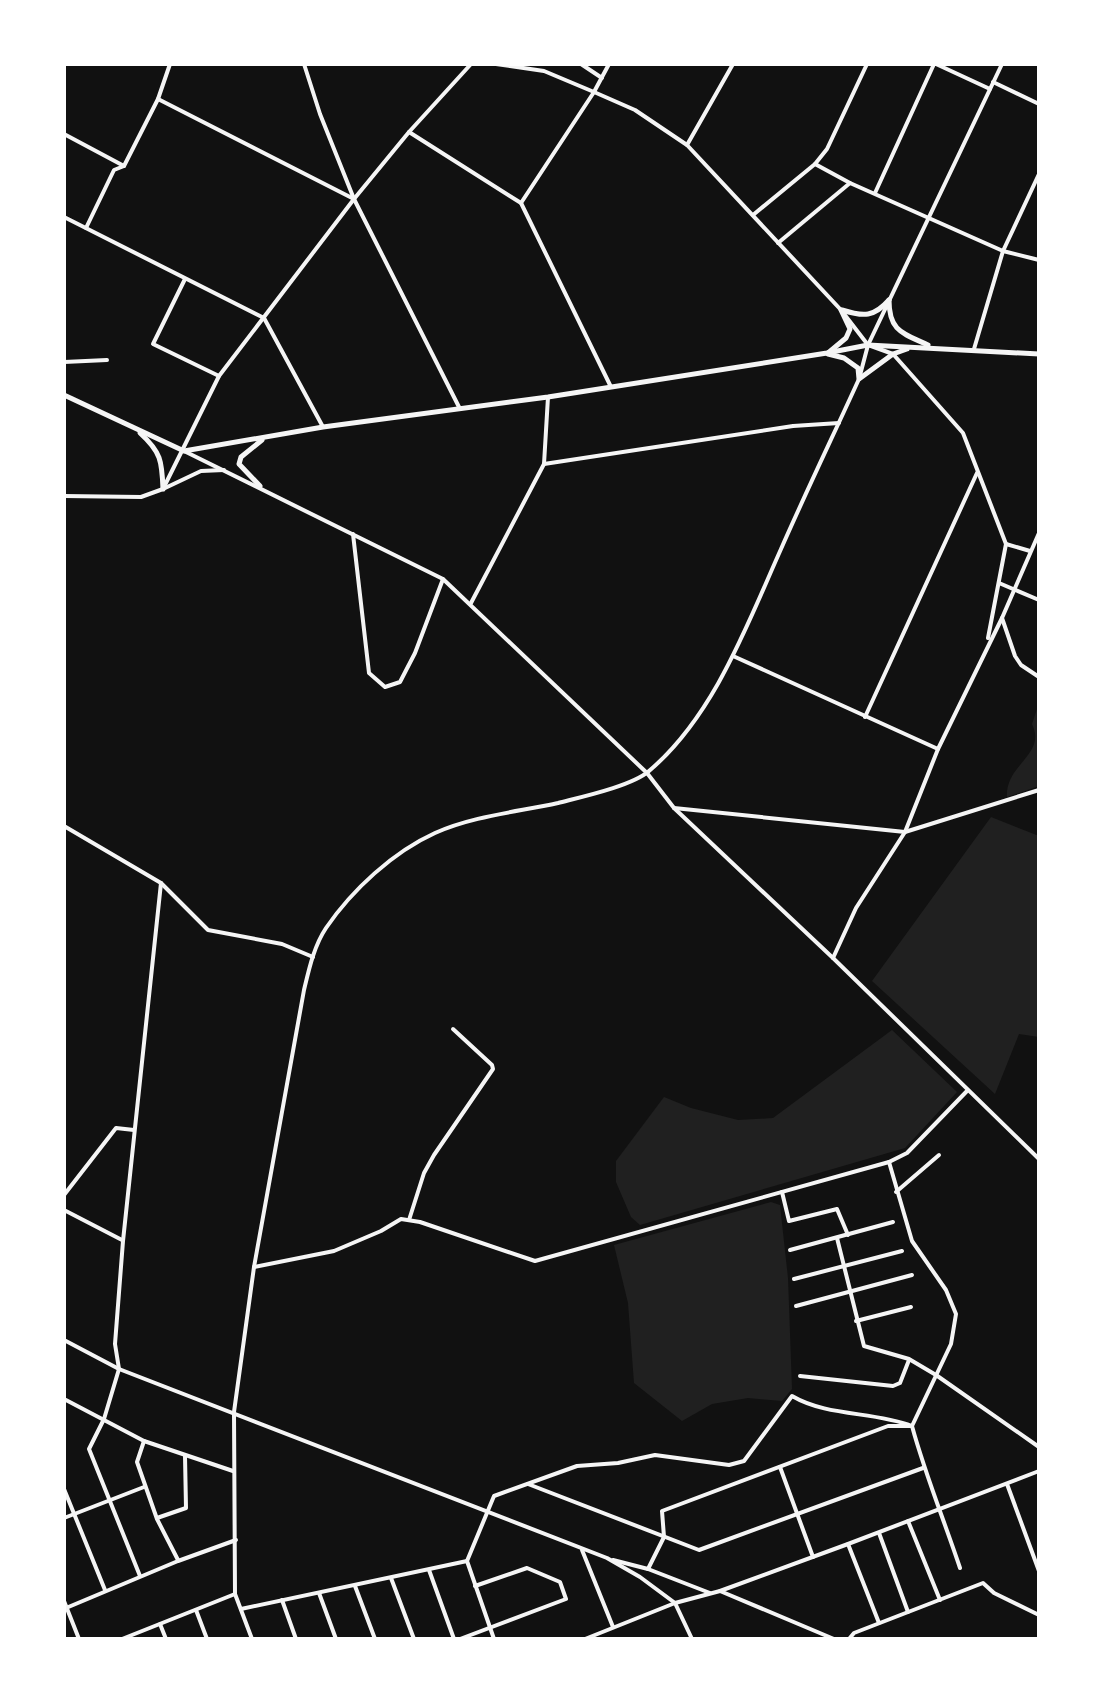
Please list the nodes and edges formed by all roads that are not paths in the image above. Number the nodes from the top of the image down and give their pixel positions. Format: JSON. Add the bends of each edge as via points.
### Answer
{"nodes":[{"id":1,"x":170,"y":64,"type":"edge"},
{"id":2,"x":304,"y":64,"type":"edge"},
{"id":3,"x":471,"y":64,"type":"edge"},
{"id":4,"x":496,"y":64,"type":"edge"},
{"id":5,"x":581,"y":64,"type":"edge"},
{"id":6,"x":609,"y":64,"type":"edge"},
{"id":7,"x":733,"y":64,"type":"edge"},
{"id":8,"x":867,"y":64,"type":"edge"},
{"id":9,"x":935,"y":64,"type":"edge"},
{"id":10,"x":1002,"y":64,"type":"edge"},
{"id":11,"x":602,"y":78,"type":"junction"},
{"id":12,"x":993,"y":82,"type":"junction"},
{"id":13,"x":990,"y":89,"type":"junction"},
{"id":14,"x":594,"y":92,"type":"junction"},
{"id":15,"x":158,"y":99,"type":"junction"},
{"id":16,"x":1039,"y":104,"type":"edge"},
{"id":17,"x":409,"y":132,"type":"junction"},
{"id":18,"x":64,"y":134,"type":"edge"},
{"id":19,"x":687,"y":145,"type":"junction"},
{"id":20,"x":815,"y":164,"type":"junction"},
{"id":21,"x":124,"y":166,"type":"junction"},
{"id":22,"x":1039,"y":174,"type":"edge"},
{"id":23,"x":850,"y":183,"type":"junction"},
{"id":24,"x":875,"y":194,"type":"junction"},
{"id":25,"x":354,"y":199,"type":"junction"},
{"id":26,"x":521,"y":203,"type":"junction"},
{"id":27,"x":753,"y":215,"type":"junction"},
{"id":28,"x":64,"y":217,"type":"edge"},
{"id":29,"x":929,"y":218,"type":"junction"},
{"id":30,"x":86,"y":228,"type":"junction"},
{"id":31,"x":778,"y":243,"type":"junction"},
{"id":32,"x":1003,"y":251,"type":"junction"},
{"id":33,"x":1039,"y":260,"type":"edge"},
{"id":34,"x":185,"y":279,"type":"junction"},
{"id":35,"x":889,"y":300,"type":"junction"},
{"id":36,"x":841,"y":310,"type":"junction"},
{"id":37,"x":264,"y":318,"type":"junction"},
{"id":38,"x":868,"y":345,"type":"junction"},
{"id":39,"x":932,"y":348,"type":"junction"},
{"id":40,"x":974,"y":349,"type":"junction"},
{"id":41,"x":827,"y":353,"type":"junction"},
{"id":42,"x":893,"y":354,"type":"junction"},
{"id":43,"x":1039,"y":354,"type":"edge"},
{"id":44,"x":107,"y":360,"type":"dead end"},
{"id":45,"x":64,"y":362,"type":"edge"},
{"id":46,"x":219,"y":376,"type":"junction"},
{"id":47,"x":859,"y":379,"type":"junction"},
{"id":48,"x":611,"y":387,"type":"junction"},
{"id":49,"x":64,"y":395,"type":"edge"},
{"id":50,"x":548,"y":397,"type":"junction"},
{"id":51,"x":460,"y":409,"type":"junction"},
{"id":52,"x":839,"y":423,"type":"junction"},
{"id":53,"x":323,"y":427,"type":"junction"},
{"id":54,"x":136,"y":430,"type":"junction"},
{"id":55,"x":263,"y":439,"type":"junction"},
{"id":56,"x":184,"y":451,"type":"junction"},
{"id":57,"x":544,"y":464,"type":"junction"},
{"id":58,"x":226,"y":470,"type":"junction"},
{"id":59,"x":977,"y":473,"type":"junction"},
{"id":60,"x":260,"y":486,"type":"junction"},
{"id":61,"x":163,"y":489,"type":"junction"},
{"id":62,"x":64,"y":496,"type":"edge"},
{"id":63,"x":1039,"y":533,"type":"edge"},
{"id":64,"x":353,"y":534,"type":"junction"},
{"id":65,"x":1006,"y":544,"type":"junction"},
{"id":66,"x":1031,"y":551,"type":"junction"},
{"id":67,"x":443,"y":579,"type":"junction"},
{"id":68,"x":999,"y":583,"type":"junction"},
{"id":69,"x":1014,"y":591,"type":"junction"},
{"id":70,"x":1039,"y":600,"type":"edge"},
{"id":71,"x":471,"y":603,"type":"junction"},
{"id":72,"x":1002,"y":618,"type":"junction"},
{"id":73,"x":987,"y":644,"type":"junction"},
{"id":74,"x":733,"y":656,"type":"junction"},
{"id":75,"x":1039,"y":677,"type":"edge"},
{"id":76,"x":865,"y":717,"type":"junction"},
{"id":77,"x":938,"y":749,"type":"junction"},
{"id":78,"x":647,"y":773,"type":"junction"},
{"id":79,"x":1039,"y":790,"type":"edge"},
{"id":80,"x":674,"y":808,"type":"junction"},
{"id":81,"x":64,"y":826,"type":"edge"},
{"id":82,"x":905,"y":832,"type":"junction"},
{"id":83,"x":161,"y":883,"type":"junction"},
{"id":84,"x":313,"y":957,"type":"junction"},
{"id":85,"x":833,"y":958,"type":"junction"},
{"id":86,"x":453,"y":1029,"type":"dead end"},
{"id":87,"x":967,"y":1091,"type":"junction"},
{"id":88,"x":134,"y":1130,"type":"junction"},
{"id":89,"x":939,"y":1155,"type":"dead end"},
{"id":90,"x":1039,"y":1159,"type":"edge"},
{"id":91,"x":889,"y":1162,"type":"junction"},
{"id":92,"x":782,"y":1192,"type":"junction"},
{"id":93,"x":896,"y":1192,"type":"junction"},
{"id":94,"x":64,"y":1195,"type":"edge"},
{"id":95,"x":64,"y":1210,"type":"edge"},
{"id":96,"x":409,"y":1220,"type":"junction"},
{"id":97,"x":893,"y":1222,"type":"dead end"},
{"id":98,"x":848,"y":1235,"type":"junction"},
{"id":99,"x":837,"y":1238,"type":"junction"},
{"id":100,"x":123,"y":1241,"type":"junction"},
{"id":101,"x":790,"y":1250,"type":"dead end"},
{"id":102,"x":902,"y":1251,"type":"dead end"},
{"id":103,"x":254,"y":1267,"type":"junction"},
{"id":104,"x":843,"y":1267,"type":"junction"},
{"id":105,"x":912,"y":1275,"type":"dead end"},
{"id":106,"x":794,"y":1279,"type":"dead end"},
{"id":107,"x":849,"y":1293,"type":"junction"},
{"id":108,"x":796,"y":1306,"type":"dead end"},
{"id":109,"x":911,"y":1307,"type":"dead end"},
{"id":110,"x":856,"y":1321,"type":"junction"},
{"id":111,"x":64,"y":1340,"type":"edge"},
{"id":112,"x":909,"y":1359,"type":"junction"},
{"id":113,"x":119,"y":1369,"type":"junction"},
{"id":114,"x":936,"y":1375,"type":"junction"},
{"id":115,"x":800,"y":1376,"type":"dead end"},
{"id":116,"x":64,"y":1399,"type":"edge"},
{"id":117,"x":234,"y":1412,"type":"junction"},
{"id":118,"x":104,"y":1419,"type":"junction"},
{"id":119,"x":912,"y":1426,"type":"junction"},
{"id":120,"x":144,"y":1441,"type":"junction"},
{"id":121,"x":1039,"y":1447,"type":"edge"},
{"id":122,"x":185,"y":1456,"type":"junction"},
{"id":123,"x":780,"y":1467,"type":"junction"},
{"id":124,"x":923,"y":1468,"type":"junction"},
{"id":125,"x":233,"y":1471,"type":"junction"},
{"id":126,"x":1039,"y":1471,"type":"edge"},
{"id":127,"x":528,"y":1484,"type":"junction"},
{"id":128,"x":1007,"y":1484,"type":"junction"},
{"id":129,"x":144,"y":1487,"type":"junction"},
{"id":130,"x":64,"y":1489,"type":"edge"},
{"id":131,"x":108,"y":1502,"type":"junction"},
{"id":132,"x":941,"y":1509,"type":"junction"},
{"id":133,"x":486,"y":1510,"type":"junction"},
{"id":134,"x":73,"y":1514,"type":"junction"},
{"id":135,"x":797,"y":1514,"type":"junction"},
{"id":136,"x":64,"y":1518,"type":"edge"},
{"id":137,"x":157,"y":1519,"type":"junction"},
{"id":138,"x":908,"y":1521,"type":"junction"},
{"id":139,"x":879,"y":1533,"type":"junction"},
{"id":140,"x":664,"y":1537,"type":"junction"},
{"id":141,"x":236,"y":1540,"type":"junction"},
{"id":142,"x":848,"y":1544,"type":"junction"},
{"id":143,"x":581,"y":1548,"type":"junction"},
{"id":144,"x":813,"y":1557,"type":"junction"},
{"id":145,"x":607,"y":1558,"type":"junction"},
{"id":146,"x":178,"y":1561,"type":"junction"},
{"id":147,"x":467,"y":1561,"type":"junction"},
{"id":148,"x":960,"y":1568,"type":"dead end"},
{"id":149,"x":648,"y":1569,"type":"junction"},
{"id":150,"x":429,"y":1570,"type":"junction"},
{"id":151,"x":1039,"y":1571,"type":"edge"},
{"id":152,"x":140,"y":1576,"type":"junction"},
{"id":153,"x":391,"y":1578,"type":"junction"},
{"id":154,"x":355,"y":1586,"type":"junction"},
{"id":155,"x":475,"y":1586,"type":"junction"},
{"id":156,"x":105,"y":1591,"type":"junction"},
{"id":157,"x":720,"y":1591,"type":"junction"},
{"id":158,"x":319,"y":1593,"type":"junction"},
{"id":159,"x":710,"y":1593,"type":"junction"},
{"id":160,"x":235,"y":1594,"type":"junction"},
{"id":161,"x":282,"y":1600,"type":"junction"},
{"id":162,"x":940,"y":1600,"type":"junction"},
{"id":163,"x":64,"y":1601,"type":"edge"},
{"id":164,"x":675,"y":1603,"type":"junction"},
{"id":165,"x":66,"y":1608,"type":"junction"},
{"id":166,"x":241,"y":1609,"type":"junction"},
{"id":167,"x":196,"y":1610,"type":"junction"},
{"id":168,"x":908,"y":1612,"type":"junction"},
{"id":169,"x":1039,"y":1615,"type":"edge"},
{"id":170,"x":879,"y":1623,"type":"junction"},
{"id":171,"x":160,"y":1624,"type":"junction"},
{"id":172,"x":490,"y":1628,"type":"junction"},
{"id":173,"x":613,"y":1628,"type":"junction"},
{"id":174,"x":79,"y":1639,"type":"edge"},
{"id":175,"x":124,"y":1639,"type":"edge"},
{"id":176,"x":166,"y":1639,"type":"edge"},
{"id":177,"x":207,"y":1639,"type":"edge"},
{"id":178,"x":252,"y":1639,"type":"edge"},
{"id":179,"x":296,"y":1639,"type":"edge"},
{"id":180,"x":336,"y":1639,"type":"edge"},
{"id":181,"x":375,"y":1639,"type":"edge"},
{"id":182,"x":414,"y":1639,"type":"edge"},
{"id":183,"x":457,"y":1639,"type":"edge"},
{"id":184,"x":494,"y":1639,"type":"edge"},
{"id":185,"x":585,"y":1639,"type":"edge"},
{"id":186,"x":692,"y":1639,"type":"edge"},
{"id":187,"x":834,"y":1639,"type":"edge"},
{"id":188,"x":849,"y":1639,"type":"edge"}],
"edges":[{"from":1,"to":15,"type":"street"},
{"from":2,"to":25,"type":"street"},
{"from":3,"to":17,"type":"street"},
{"from":4,"to":14,"type":"street","via":[[544,71]]},
{"from":5,"to":11,"type":"street"},
{"from":6,"to":11,"type":"street"},
{"from":7,"to":19,"type":"street"},
{"from":8,"to":20,"type":"street"},
{"from":9,"to":13,"type":"street"},
{"from":9,"to":24,"type":"street"},
{"from":10,"to":12,"type":"street"},
{"from":11,"to":14,"type":"street"},
{"from":12,"to":13,"type":"street"},
{"from":12,"to":16,"type":"street"},
{"from":13,"to":29,"type":"street"},
{"from":14,"to":19,"type":"street","via":[[635,110]]},
{"from":14,"to":26,"type":"street"},
{"from":15,"to":21,"type":"street"},
{"from":15,"to":25,"type":"street"},
{"from":17,"to":25,"type":"street"},
{"from":17,"to":26,"type":"street"},
{"from":18,"to":21,"type":"street"},
{"from":19,"to":27,"type":"street"},
{"from":20,"to":23,"type":"street"},
{"from":20,"to":27,"type":"street"},
{"from":21,"to":30,"type":"street","via":[[114,170]]},
{"from":22,"to":32,"type":"street"},
{"from":23,"to":24,"type":"street"},
{"from":23,"to":31,"type":"street"},
{"from":24,"to":29,"type":"street"},
{"from":25,"to":37,"type":"street"},
{"from":25,"to":51,"type":"street"},
{"from":26,"to":48,"type":"street"},
{"from":27,"to":31,"type":"street"},
{"from":28,"to":30,"type":"street"},
{"from":29,"to":32,"type":"street"},
{"from":29,"to":35,"type":"street"},
{"from":30,"to":34,"type":"street"},
{"from":31,"to":36,"type":"street"},
{"from":32,"to":33,"type":"street"},
{"from":32,"to":40,"type":"street"},
{"from":34,"to":37,"type":"street"},
{"from":34,"to":46,"type":"street","via":[[153,344]]},
{"from":35,"to":36,"type":"main road","via":[[878,312],[858,316]]},
{"from":35,"to":38,"type":"street"},
{"from":35,"to":39,"type":"main road","via":[[895,327]]},
{"from":36,"to":38,"type":"street"},
{"from":36,"to":41,"type":"main road","via":[[850,329]]},
{"from":37,"to":46,"type":"street"},
{"from":37,"to":53,"type":"street"},
{"from":38,"to":39,"type":"main road"},
{"from":38,"to":41,"type":"main road"},
{"from":38,"to":42,"type":"street"},
{"from":38,"to":47,"type":"street"},
{"from":39,"to":40,"type":"main road"},
{"from":39,"to":42,"type":"main road"},
{"from":40,"to":43,"type":"main road"},
{"from":41,"to":47,"type":"main road","via":[[853,363]]},
{"from":41,"to":48,"type":"main road"},
{"from":42,"to":47,"type":"main road"},
{"from":42,"to":59,"type":"street","via":[[963,433]]},
{"from":44,"to":45,"type":"street"},
{"from":46,"to":56,"type":"street"},
{"from":47,"to":52,"type":"street"},
{"from":48,"to":50,"type":"main road"},
{"from":49,"to":54,"type":"main road"},
{"from":50,"to":51,"type":"main road"},
{"from":50,"to":57,"type":"street"},
{"from":51,"to":53,"type":"main road"},
{"from":52,"to":57,"type":"street"},
{"from":52,"to":74,"type":"street"},
{"from":53,"to":55,"type":"main road"},
{"from":54,"to":56,"type":"main road"},
{"from":54,"to":61,"type":"main road","via":[[160,457]]},
{"from":55,"to":56,"type":"main road"},
{"from":55,"to":60,"type":"main road","via":[[239,464]]},
{"from":56,"to":58,"type":"street"},
{"from":56,"to":61,"type":"street"},
{"from":57,"to":71,"type":"street"},
{"from":58,"to":60,"type":"street"},
{"from":58,"to":61,"type":"street","via":[[201,471]]},
{"from":59,"to":65,"type":"street"},
{"from":59,"to":76,"type":"street"},
{"from":60,"to":64,"type":"street"},
{"from":61,"to":62,"type":"street","via":[[141,497]]},
{"from":63,"to":66,"type":"street"},
{"from":64,"to":67,"type":"street"},
{"from":64,"to":67,"type":"street","via":[[369,673],[385,687],[400,682]]},
{"from":65,"to":66,"type":"street"},
{"from":65,"to":68,"type":"street"},
{"from":66,"to":69,"type":"street"},
{"from":67,"to":71,"type":"street"},
{"from":68,"to":69,"type":"street"},
{"from":68,"to":73,"type":"street"},
{"from":69,"to":70,"type":"street"},
{"from":69,"to":72,"type":"street"},
{"from":71,"to":78,"type":"street"},
{"from":72,"to":73,"type":"street"},
{"from":72,"to":75,"type":"street","via":[[1021,665]]},
{"from":73,"to":77,"type":"street"},
{"from":74,"to":76,"type":"street"},
{"from":74,"to":78,"type":"street","via":[[696,718]]},
{"from":76,"to":77,"type":"street"},
{"from":77,"to":82,"type":"street"},
{"from":78,"to":80,"type":"street"},
{"from":78,"to":84,"type":"street","via":[[587,796],[476,820],[420,841],[386,864],[352,898],[325,929]]},
{"from":79,"to":82,"type":"street"},
{"from":80,"to":82,"type":"street"},
{"from":80,"to":85,"type":"street"},
{"from":81,"to":83,"type":"street"},
{"from":82,"to":85,"type":"street","via":[[856,908]]},
{"from":83,"to":84,"type":"street","via":[[208,930],[282,944]]},
{"from":83,"to":88,"type":"street"},
{"from":84,"to":103,"type":"street"},
{"from":85,"to":87,"type":"street"},
{"from":86,"to":96,"type":"street","via":[[493,1069],[429,1164]]},
{"from":87,"to":90,"type":"street"},
{"from":87,"to":91,"type":"street","via":[[907,1153]]},
{"from":88,"to":94,"type":"street","via":[[116,1128]]},
{"from":88,"to":100,"type":"street"},
{"from":89,"to":93,"type":"street"},
{"from":91,"to":92,"type":"street"},
{"from":91,"to":93,"type":"street"},
{"from":92,"to":96,"type":"street","via":[[535,1261]]},
{"from":92,"to":98,"type":"street","via":[[789,1221],[837,1209]]},
{"from":93,"to":114,"type":"street","via":[[912,1241],[956,1314],[951,1344]]},
{"from":95,"to":100,"type":"street"},
{"from":96,"to":103,"type":"street","via":[[334,1251]]},
{"from":97,"to":98,"type":"street"},
{"from":98,"to":99,"type":"street"},
{"from":99,"to":101,"type":"street"},
{"from":99,"to":104,"type":"street"},
{"from":100,"to":113,"type":"street","via":[[115,1344]]},
{"from":102,"to":104,"type":"street"},
{"from":103,"to":117,"type":"street"},
{"from":104,"to":106,"type":"street"},
{"from":104,"to":107,"type":"street"},
{"from":105,"to":107,"type":"street"},
{"from":107,"to":108,"type":"street"},
{"from":107,"to":110,"type":"street"},
{"from":109,"to":110,"type":"street"},
{"from":110,"to":112,"type":"street","via":[[866,1347]]},
{"from":111,"to":113,"type":"street"},
{"from":112,"to":114,"type":"street"},
{"from":112,"to":115,"type":"street","via":[[900,1383],[893,1386]]},
{"from":113,"to":117,"type":"street"},
{"from":113,"to":118,"type":"street"},
{"from":114,"to":119,"type":"street"},
{"from":114,"to":121,"type":"street"},
{"from":116,"to":118,"type":"street"},
{"from":117,"to":125,"type":"street"},
{"from":117,"to":133,"type":"street"},
{"from":118,"to":120,"type":"street"},
{"from":118,"to":131,"type":"street","via":[[89,1449]]},
{"from":119,"to":123,"type":"street","via":[[888,1426]]},
{"from":119,"to":124,"type":"street"},
{"from":119,"to":127,"type":"street","via":[[889,1417],[810,1406],[792,1396],[744,1461],[729,1465],[655,1455],[577,1466]]},
{"from":120,"to":122,"type":"street"},
{"from":120,"to":129,"type":"street","via":[[137,1462]]},
{"from":122,"to":125,"type":"street"},
{"from":122,"to":137,"type":"street","via":[[186,1508]]},
{"from":123,"to":135,"type":"street"},
{"from":123,"to":140,"type":"street","via":[[662,1511]]},
{"from":124,"to":132,"type":"street"},
{"from":124,"to":135,"type":"street"},
{"from":125,"to":141,"type":"street"},
{"from":126,"to":128,"type":"street"},
{"from":127,"to":133,"type":"street","via":[[494,1496]]},
{"from":127,"to":140,"type":"street"},
{"from":128,"to":132,"type":"street"},
{"from":128,"to":151,"type":"street"},
{"from":129,"to":131,"type":"street"},
{"from":129,"to":137,"type":"street"},
{"from":130,"to":134,"type":"street"},
{"from":131,"to":134,"type":"street"},
{"from":131,"to":152,"type":"street"},
{"from":132,"to":138,"type":"street"},
{"from":132,"to":148,"type":"street"},
{"from":133,"to":143,"type":"street"},
{"from":133,"to":147,"type":"street"},
{"from":134,"to":136,"type":"street"},
{"from":134,"to":156,"type":"street"},
{"from":135,"to":140,"type":"street","via":[[699,1550]]},
{"from":135,"to":144,"type":"street"},
{"from":137,"to":146,"type":"street"},
{"from":138,"to":139,"type":"street"},
{"from":138,"to":162,"type":"street"},
{"from":139,"to":142,"type":"street"},
{"from":139,"to":168,"type":"street"},
{"from":140,"to":149,"type":"street"},
{"from":141,"to":146,"type":"street"},
{"from":141,"to":160,"type":"street"},
{"from":142,"to":144,"type":"street"},
{"from":142,"to":170,"type":"street"},
{"from":143,"to":145,"type":"street"},
{"from":143,"to":173,"type":"street"},
{"from":144,"to":157,"type":"street"},
{"from":145,"to":149,"type":"street"},
{"from":145,"to":164,"type":"street"},
{"from":146,"to":152,"type":"street"},
{"from":147,"to":150,"type":"street"},
{"from":147,"to":155,"type":"street"},
{"from":149,"to":159,"type":"street"},
{"from":150,"to":153,"type":"street"},
{"from":150,"to":183,"type":"street"},
{"from":152,"to":156,"type":"street"},
{"from":153,"to":154,"type":"street"},
{"from":153,"to":182,"type":"street"},
{"from":154,"to":158,"type":"street"},
{"from":154,"to":181,"type":"street"},
{"from":155,"to":172,"type":"street"},
{"from":155,"to":172,"type":"street","via":[[527,1568],[560,1582],[566,1599]]},
{"from":156,"to":165,"type":"street"},
{"from":157,"to":159,"type":"street"},
{"from":157,"to":187,"type":"street"},
{"from":158,"to":161,"type":"street"},
{"from":158,"to":180,"type":"street"},
{"from":159,"to":164,"type":"street"},
{"from":160,"to":166,"type":"street"},
{"from":160,"to":167,"type":"street"},
{"from":161,"to":166,"type":"street"},
{"from":161,"to":179,"type":"street"},
{"from":162,"to":168,"type":"street"},
{"from":162,"to":169,"type":"street","via":[[983,1583]]},
{"from":163,"to":165,"type":"street"},
{"from":164,"to":173,"type":"street"},
{"from":164,"to":186,"type":"street"},
{"from":165,"to":174,"type":"street"},
{"from":166,"to":178,"type":"street"},
{"from":167,"to":171,"type":"street"},
{"from":167,"to":177,"type":"street"},
{"from":168,"to":170,"type":"street"},
{"from":170,"to":188,"type":"street"},
{"from":171,"to":175,"type":"street"},
{"from":171,"to":176,"type":"street"},
{"from":172,"to":183,"type":"street"},
{"from":172,"to":184,"type":"street"},
{"from":173,"to":185,"type":"street"}]}
